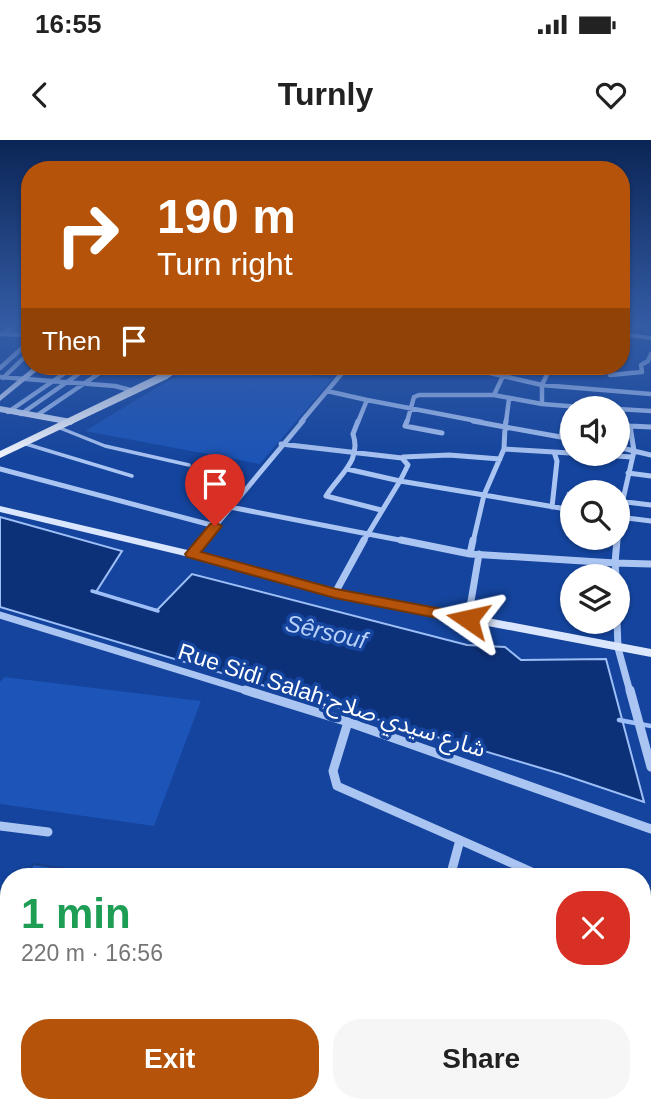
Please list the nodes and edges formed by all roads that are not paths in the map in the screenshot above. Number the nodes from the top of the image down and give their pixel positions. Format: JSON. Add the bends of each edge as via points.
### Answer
{"nodes":[{"id":1,"x":28,"y":375,"type":"edge"},
{"id":2,"x":61,"y":375,"type":"edge"},
{"id":3,"x":78,"y":375,"type":"edge"},
{"id":4,"x":96,"y":375,"type":"edge"},
{"id":5,"x":165,"y":375,"type":"edge"},
{"id":6,"x":340,"y":375,"type":"edge"},
{"id":7,"x":499,"y":375,"type":"edge"},
{"id":8,"x":547,"y":375,"type":"edge"},
{"id":9,"x":503,"y":376,"type":"junction"},
{"id":10,"x":25,"y":378,"type":"junction"},
{"id":11,"x":1,"y":379,"type":"edge"},
{"id":12,"x":52,"y":381,"type":"junction"},
{"id":13,"x":68,"y":382,"type":"junction"},
{"id":14,"x":84,"y":383,"type":"junction"},
{"id":15,"x":542,"y":385,"type":"junction"},
{"id":16,"x":134,"y":391,"type":"junction"},
{"id":17,"x":327,"y":391,"type":"junction"},
{"id":18,"x":651,"y":394,"type":"edge"},
{"id":19,"x":494,"y":396,"type":"junction"},
{"id":20,"x":0,"y":399,"type":"edge"},
{"id":21,"x":509,"y":399,"type":"junction"},
{"id":22,"x":367,"y":400,"type":"junction"},
{"id":23,"x":542,"y":404,"type":"junction"},
{"id":24,"x":560,"y":405,"type":"edge"},
{"id":25,"x":4,"y":410,"type":"edge"},
{"id":26,"x":412,"y":410,"type":"junction"},
{"id":27,"x":630,"y":410,"type":"edge"},
{"id":28,"x":651,"y":411,"type":"edge"},
{"id":29,"x":21,"y":414,"type":"junction"},
{"id":30,"x":36,"y":416,"type":"junction"},
{"id":31,"x":71,"y":422,"type":"junction"},
{"id":32,"x":630,"y":426,"type":"joint"},
{"id":33,"x":505,"y":427,"type":"junction"},
{"id":34,"x":651,"y":427,"type":"edge"},
{"id":35,"x":60,"y":428,"type":"junction"},
{"id":36,"x":442,"y":433,"type":"dead end"},
{"id":37,"x":560,"y":437,"type":"edge"},
{"id":38,"x":26,"y":444,"type":"junction"},
{"id":39,"x":281,"y":444,"type":"junction"},
{"id":40,"x":504,"y":449,"type":"junction"},
{"id":41,"x":554,"y":452,"type":"junction"},
{"id":42,"x":630,"y":453,"type":"edge"},
{"id":43,"x":358,"y":454,"type":"junction"},
{"id":44,"x":633,"y":454,"type":"junction"},
{"id":45,"x":0,"y":455,"type":"edge"},
{"id":46,"x":651,"y":455,"type":"edge"},
{"id":47,"x":402,"y":457,"type":"junction"},
{"id":48,"x":500,"y":459,"type":"junction"},
{"id":49,"x":189,"y":465,"type":"dead end"},
{"id":50,"x":0,"y":469,"type":"edge"},
{"id":51,"x":346,"y":469,"type":"junction"},
{"id":52,"x":628,"y":473,"type":"junction"},
{"id":53,"x":132,"y":476,"type":"dead end"},
{"id":54,"x":651,"y":477,"type":"edge"},
{"id":55,"x":626,"y":480,"type":"edge"},
{"id":56,"x":400,"y":481,"type":"junction"},
{"id":57,"x":192,"y":491,"type":"dead end"},
{"id":58,"x":484,"y":495,"type":"junction"},
{"id":59,"x":630,"y":502,"type":"edge"},
{"id":60,"x":232,"y":505,"type":"junction"},
{"id":61,"x":651,"y":505,"type":"edge"},
{"id":62,"x":552,"y":507,"type":"junction"},
{"id":63,"x":560,"y":508,"type":"edge"},
{"id":64,"x":0,"y":509,"type":"edge"},
{"id":65,"x":381,"y":510,"type":"junction"},
{"id":66,"x":630,"y":518,"type":"edge"},
{"id":67,"x":651,"y":521,"type":"edge"},
{"id":68,"x":215,"y":526,"type":"junction"},
{"id":69,"x":368,"y":534,"type":"junction"},
{"id":70,"x":616,"y":550,"type":"edge"},
{"id":71,"x":192,"y":554,"type":"junction"},
{"id":72,"x":470,"y":554,"type":"junction"},
{"id":73,"x":479,"y":554,"type":"junction"},
{"id":74,"x":615,"y":564,"type":"joint"},
{"id":75,"x":630,"y":564,"type":"edge"},
{"id":76,"x":651,"y":564,"type":"edge"},
{"id":77,"x":335,"y":593,"type":"junction"},
{"id":78,"x":0,"y":615,"type":"edge"},
{"id":79,"x":468,"y":619,"type":"junction"},
{"id":80,"x":617,"y":634,"type":"edge"},
{"id":81,"x":618,"y":648,"type":"junction"},
{"id":82,"x":651,"y":653,"type":"edge"},
{"id":83,"x":348,"y":722,"type":"junction"},
{"id":84,"x":651,"y":767,"type":"edge"},
{"id":85,"x":0,"y":826,"type":"edge"},
{"id":86,"x":651,"y":829,"type":"edge"},
{"id":87,"x":48,"y":832,"type":"dead end"},
{"id":88,"x":460,"y":840,"type":"junction"},
{"id":89,"x":452,"y":868,"type":"edge"},
{"id":90,"x":523,"y":868,"type":"edge"}],
"edges":[{"from":1,"to":10,"type":"main road"},
{"from":2,"to":12,"type":"street"},
{"from":3,"to":13,"type":"street"},
{"from":4,"to":14,"type":"street"},
{"from":5,"to":16,"type":"main road"},
{"from":6,"to":17,"type":"street"},
{"from":7,"to":9,"type":"street"},
{"from":8,"to":15,"type":"street"},
{"from":9,"to":15,"type":"street"},
{"from":9,"to":19,"type":"street"},
{"from":10,"to":11,"type":"street"},
{"from":10,"to":12,"type":"street"},
{"from":10,"to":20,"type":"main road"},
{"from":12,"to":13,"type":"street"},
{"from":12,"to":25,"type":"street"},
{"from":13,"to":14,"type":"street"},
{"from":13,"to":29,"type":"street"},
{"from":14,"to":16,"type":"street"},
{"from":14,"to":30,"type":"street"},
{"from":15,"to":18,"type":"street"},
{"from":15,"to":23,"type":"street"},
{"from":16,"to":31,"type":"main road"},
{"from":17,"to":22,"type":"street"},
{"from":17,"to":39,"type":"street"},
{"from":19,"to":21,"type":"street"},
{"from":19,"to":26,"type":"street","via":[[419,395],[414,397]]},
{"from":21,"to":23,"type":"street"},
{"from":21,"to":33,"type":"street"},
{"from":22,"to":26,"type":"street"},
{"from":22,"to":43,"type":"street","via":[[353,435]]},
{"from":23,"to":24,"type":"street"},
{"from":25,"to":29,"type":"main road"},
{"from":26,"to":33,"type":"street"},
{"from":26,"to":36,"type":"street","via":[[406,427]]},
{"from":27,"to":28,"type":"street"},
{"from":29,"to":30,"type":"main road"},
{"from":30,"to":31,"type":"main road"},
{"from":31,"to":35,"type":"main road"},
{"from":32,"to":34,"type":"street"},
{"from":32,"to":44,"type":"street"},
{"from":33,"to":37,"type":"street"},
{"from":33,"to":40,"type":"street"},
{"from":35,"to":38,"type":"main road"},
{"from":35,"to":49,"type":"lane","via":[[105,446]]},
{"from":38,"to":45,"type":"main road"},
{"from":38,"to":53,"type":"lane"},
{"from":39,"to":43,"type":"street"},
{"from":39,"to":60,"type":"street"},
{"from":40,"to":41,"type":"street"},
{"from":40,"to":48,"type":"street"},
{"from":41,"to":44,"type":"street"},
{"from":41,"to":62,"type":"street"},
{"from":42,"to":44,"type":"street"},
{"from":43,"to":47,"type":"street"},
{"from":43,"to":51,"type":"street"},
{"from":44,"to":46,"type":"street"},
{"from":44,"to":52,"type":"street"},
{"from":47,"to":48,"type":"street"},
{"from":47,"to":56,"type":"street","via":[[408,465]]},
{"from":48,"to":58,"type":"street"},
{"from":50,"to":68,"type":"street"},
{"from":51,"to":56,"type":"street"},
{"from":51,"to":65,"type":"street","via":[[326,496]]},
{"from":52,"to":54,"type":"street"},
{"from":52,"to":55,"type":"street"},
{"from":56,"to":58,"type":"street"},
{"from":56,"to":65,"type":"street"},
{"from":57,"to":60,"type":"lane"},
{"from":58,"to":62,"type":"street"},
{"from":58,"to":72,"type":"street"},
{"from":59,"to":61,"type":"street"},
{"from":60,"to":68,"type":"street"},
{"from":60,"to":69,"type":"street"},
{"from":62,"to":63,"type":"street"},
{"from":64,"to":71,"type":"main road"},
{"from":65,"to":69,"type":"street"},
{"from":66,"to":67,"type":"street"},
{"from":68,"to":71,"type":"street"},
{"from":69,"to":72,"type":"street"},
{"from":69,"to":77,"type":"street"},
{"from":70,"to":74,"type":"street"},
{"from":71,"to":77,"type":"main road"},
{"from":72,"to":73,"type":"street"},
{"from":73,"to":74,"type":"street"},
{"from":73,"to":79,"type":"street"},
{"from":75,"to":76,"type":"street"},
{"from":77,"to":79,"type":"main road"},
{"from":78,"to":83,"type":"street","name":"Rue Sidi Salah;شارع سيدي صلاح"},
{"from":79,"to":81,"type":"main road"},
{"from":80,"to":81,"type":"street"},
{"from":81,"to":82,"type":"main road"},
{"from":81,"to":84,"type":"street"},
{"from":83,"to":86,"type":"street","name":"Rue Sidi Salah;شارع سيدي صلاح"},
{"from":83,"to":88,"type":"street","via":[[333,771],[337,786]]},
{"from":85,"to":87,"type":"street"},
{"from":88,"to":89,"type":"street"},
{"from":88,"to":90,"type":"street"}]}
